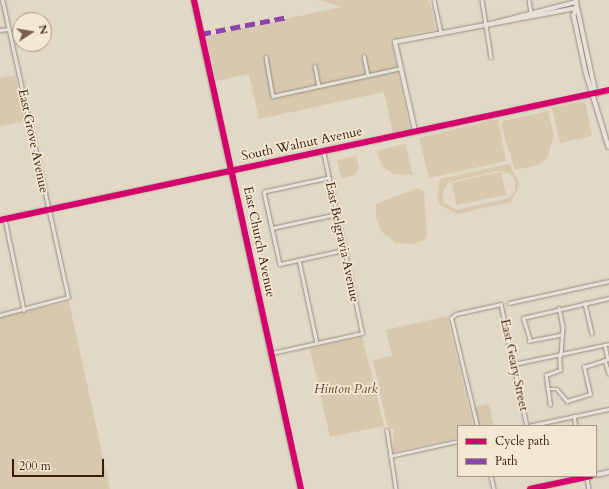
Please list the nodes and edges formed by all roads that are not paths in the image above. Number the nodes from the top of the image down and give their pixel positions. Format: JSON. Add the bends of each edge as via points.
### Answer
{"nodes":[{"id":1,"x":2,"y":0,"type":"edge"},
{"id":2,"x":194,"y":0,"type":"edge"},
{"id":3,"x":434,"y":0,"type":"edge"},
{"id":4,"x":482,"y":0,"type":"edge"},
{"id":5,"x":529,"y":0,"type":"edge"},
{"id":6,"x":565,"y":0,"type":"edge"},
{"id":7,"x":576,"y":1,"type":"edge"},
{"id":8,"x":563,"y":5,"type":"junction"},
{"id":9,"x":577,"y":8,"type":"junction"},
{"id":10,"x":531,"y":12,"type":"junction"},
{"id":11,"x":487,"y":25,"type":"junction"},
{"id":12,"x":8,"y":28,"type":"junction"},
{"id":13,"x":0,"y":30,"type":"edge"},
{"id":14,"x":441,"y":32,"type":"junction"},
{"id":15,"x":364,"y":56,"type":"dead end"},
{"id":16,"x":266,"y":57,"type":"dead end"},
{"id":17,"x":491,"y":57,"type":"dead end"},
{"id":18,"x":315,"y":66,"type":"dead end"},
{"id":19,"x":401,"y":68,"type":"junction"},
{"id":20,"x":368,"y":74,"type":"junction"},
{"id":21,"x":319,"y":86,"type":"junction"},
{"id":22,"x":609,"y":90,"type":"edge"},
{"id":23,"x":593,"y":94,"type":"junction"},
{"id":24,"x":415,"y":131,"type":"junction"},
{"id":25,"x":609,"y":147,"type":"edge"},
{"id":26,"x":323,"y":151,"type":"junction"},
{"id":27,"x":232,"y":170,"type":"junction"},
{"id":28,"x":329,"y":178,"type":"junction"},
{"id":29,"x":48,"y":210,"type":"junction"},
{"id":30,"x":337,"y":214,"type":"junction"},
{"id":31,"x":1,"y":219,"type":"edge"},
{"id":32,"x":272,"y":228,"type":"junction"},
{"id":33,"x":344,"y":250,"type":"junction"},
{"id":34,"x":299,"y":260,"type":"junction"},
{"id":35,"x":609,"y":281,"type":"edge"},
{"id":36,"x":609,"y":298,"type":"edge"},
{"id":37,"x":586,"y":302,"type":"junction"},
{"id":38,"x":509,"y":303,"type":"dead end"},
{"id":39,"x":559,"y":308,"type":"junction"},
{"id":40,"x":24,"y":310,"type":"junction"},
{"id":41,"x":0,"y":315,"type":"edge"},
{"id":42,"x":592,"y":333,"type":"dead end"},
{"id":43,"x":562,"y":335,"type":"junction"},
{"id":44,"x":317,"y":343,"type":"junction"},
{"id":45,"x":607,"y":345,"type":"edge"},
{"id":46,"x":272,"y":353,"type":"junction"},
{"id":47,"x":560,"y":355,"type":"junction"},
{"id":48,"x":608,"y":359,"type":"edge"},
{"id":49,"x":514,"y":364,"type":"junction"},
{"id":50,"x":609,"y":373,"type":"edge"},
{"id":51,"x":547,"y":389,"type":"junction"},
{"id":52,"x":550,"y":405,"type":"dead end"},
{"id":53,"x":609,"y":409,"type":"edge"},
{"id":54,"x":574,"y":416,"type":"junction"},
{"id":55,"x":476,"y":425,"type":"edge"},
{"id":56,"x":528,"y":425,"type":"edge"},
{"id":57,"x":533,"y":425,"type":"edge"},
{"id":58,"x":576,"y":425,"type":"edge"},
{"id":59,"x":387,"y":430,"type":"dead end"},
{"id":60,"x":457,"y":441,"type":"edge"},
{"id":61,"x":390,"y":456,"type":"junction"},
{"id":62,"x":609,"y":472,"type":"edge"},
{"id":63,"x":597,"y":475,"type":"edge"},
{"id":64,"x":491,"y":477,"type":"edge"},
{"id":65,"x":587,"y":477,"type":"joint"},
{"id":66,"x":301,"y":489,"type":"edge"},
{"id":67,"x":396,"y":489,"type":"edge"},
{"id":68,"x":494,"y":489,"type":"edge"},
{"id":69,"x":530,"y":489,"type":"edge"},
{"id":70,"x":589,"y":489,"type":"edge"}],
"edges":[{"from":1,"to":12,"type":"street","name":"East Grove Avenue"},
{"from":2,"to":27,"type":"street","name":"East Church Avenue"},
{"from":3,"to":14,"type":"street"},
{"from":4,"to":11,"type":"street"},
{"from":5,"to":10,"type":"street"},
{"from":6,"to":8,"type":"street"},
{"from":7,"to":8,"type":"street"},
{"from":7,"to":9,"type":"street"},
{"from":8,"to":10,"type":"street"},
{"from":9,"to":11,"type":"street"},
{"from":9,"to":23,"type":"street","via":[[574,15],[581,54]]},
{"from":10,"to":11,"type":"street"},
{"from":11,"to":14,"type":"street"},
{"from":11,"to":17,"type":"street"},
{"from":12,"to":13,"type":"street"},
{"from":12,"to":29,"type":"street","name":"East Grove Avenue"},
{"from":14,"to":19,"type":"street","via":[[395,42]]},
{"from":15,"to":20,"type":"street"},
{"from":16,"to":21,"type":"street","via":[[273,96]]},
{"from":18,"to":21,"type":"street"},
{"from":19,"to":20,"type":"street"},
{"from":19,"to":24,"type":"street"},
{"from":20,"to":21,"type":"street"},
{"from":22,"to":23,"type":"street","name":"South Walnut Avenue"},
{"from":23,"to":24,"type":"street","name":"South Walnut Avenue"},
{"from":23,"to":25,"type":"street"},
{"from":24,"to":26,"type":"street","name":"South Walnut Avenue"},
{"from":26,"to":27,"type":"street","name":"South Walnut Avenue"},
{"from":26,"to":28,"type":"street","name":"East Belgravia Avenue"},
{"from":27,"to":29,"type":"street","name":"South Walnut Avenue"},
{"from":27,"to":46,"type":"street","name":"East Church Avenue"},
{"from":28,"to":30,"type":"street","name":"East Belgravia Avenue"},
{"from":28,"to":32,"type":"street","via":[[264,192]]},
{"from":29,"to":31,"type":"street","name":"South Walnut Avenue"},
{"from":29,"to":40,"type":"street","name":"East Grove Avenue","via":[[68,300]]},
{"from":30,"to":32,"type":"street"},
{"from":30,"to":33,"type":"street","name":"East Belgravia Avenue"},
{"from":31,"to":40,"type":"street"},
{"from":32,"to":34,"type":"street","via":[[280,264]]},
{"from":33,"to":34,"type":"street"},
{"from":33,"to":44,"type":"street","name":"East Belgravia Avenue","via":[[362,333]]},
{"from":34,"to":44,"type":"street"},
{"from":35,"to":38,"type":"street"},
{"from":36,"to":37,"type":"street"},
{"from":37,"to":39,"type":"street"},
{"from":37,"to":42,"type":"street"},
{"from":39,"to":43,"type":"street"},
{"from":39,"to":43,"type":"street","via":[[523,318],[530,341]]},
{"from":40,"to":41,"type":"street"},
{"from":43,"to":47,"type":"street"},
{"from":44,"to":46,"type":"street"},
{"from":45,"to":47,"type":"street"},
{"from":45,"to":48,"type":"street"},
{"from":46,"to":66,"type":"street","name":"East Church Avenue"},
{"from":47,"to":49,"type":"street"},
{"from":47,"to":51,"type":"street","via":[[560,370],[546,375]]},
{"from":48,"to":50,"type":"street"},
{"from":48,"to":51,"type":"street","via":[[584,367],[590,394],[564,400],[557,389]]},
{"from":49,"to":55,"type":"street","name":"East Geary Street","via":[[501,304],[452,316]]},
{"from":49,"to":56,"type":"street","name":"East Geary Street"},
{"from":51,"to":52,"type":"street"},
{"from":53,"to":54,"type":"street"},
{"from":54,"to":57,"type":"street"},
{"from":54,"to":58,"type":"street"},
{"from":59,"to":61,"type":"street"},
{"from":60,"to":61,"type":"street"},
{"from":61,"to":67,"type":"street"},
{"from":62,"to":63,"type":"street"},
{"from":64,"to":68,"type":"street"},
{"from":65,"to":69,"type":"street"},
{"from":65,"to":70,"type":"street"}]}
